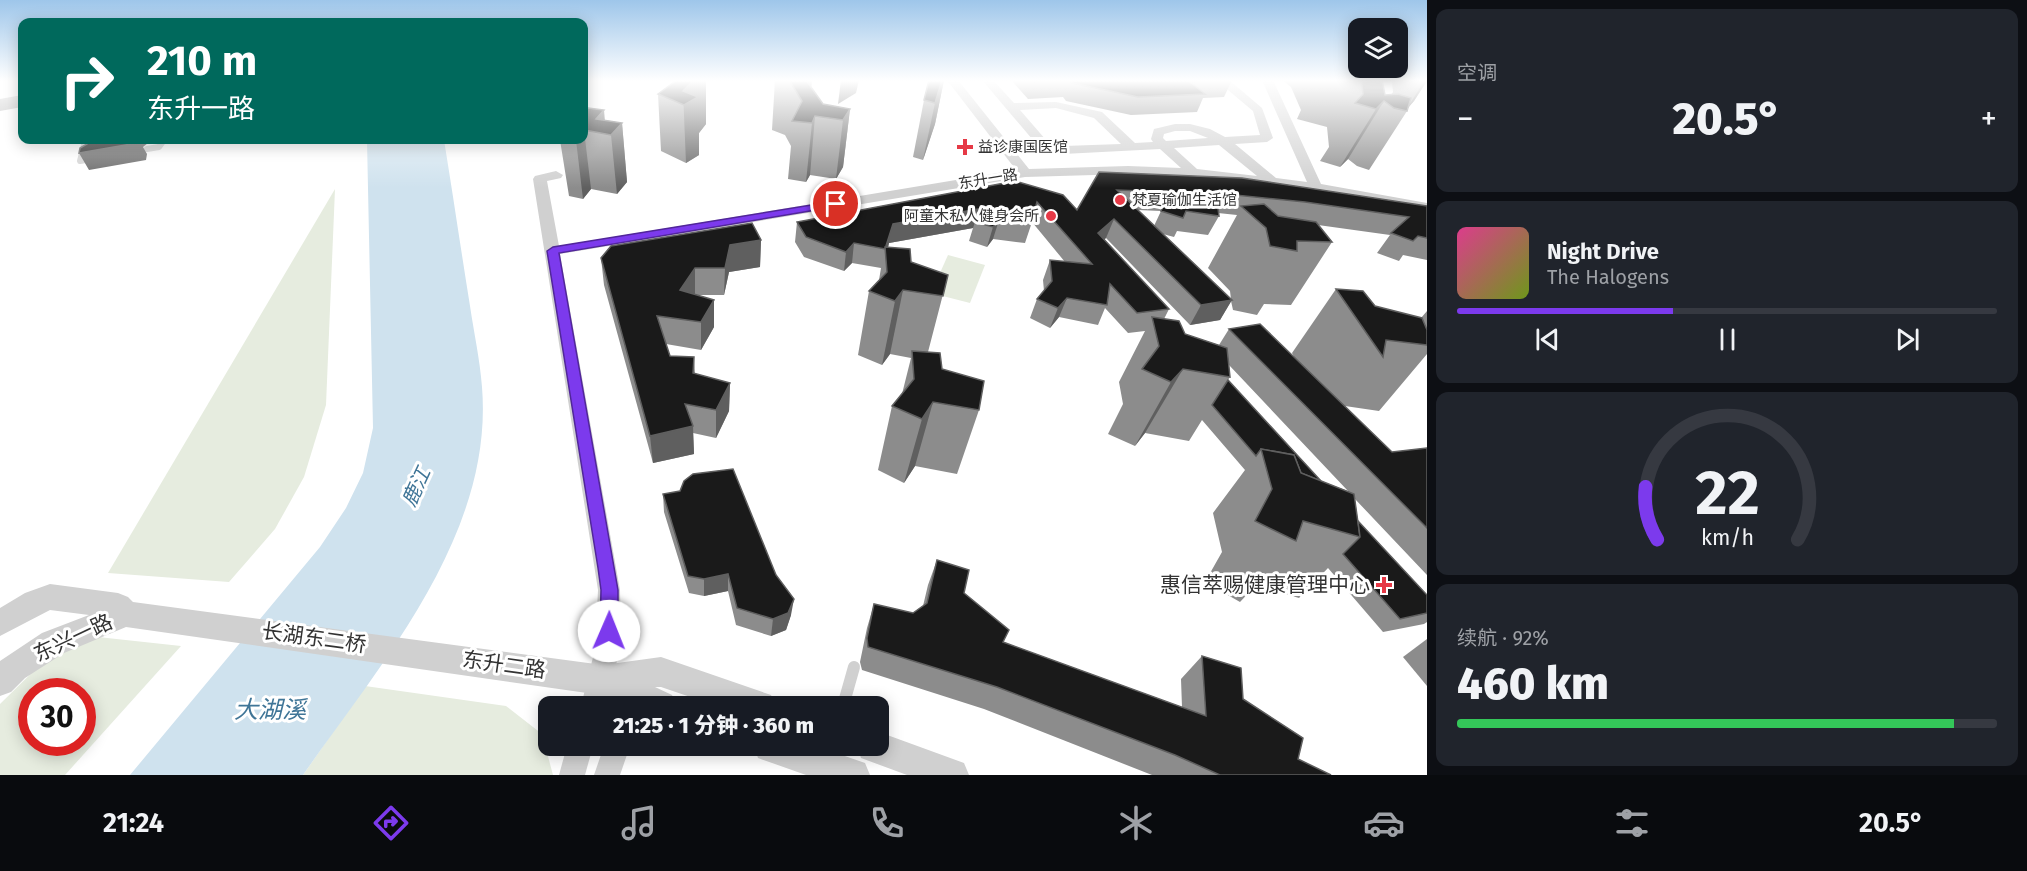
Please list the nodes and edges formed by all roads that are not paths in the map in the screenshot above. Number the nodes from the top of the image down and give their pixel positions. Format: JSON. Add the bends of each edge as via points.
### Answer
{"nodes":[{"id":1,"x":981,"y":116,"type":"edge"},
{"id":2,"x":1018,"y":116,"type":"edge"},
{"id":3,"x":1099,"y":116,"type":"edge"},
{"id":4,"x":1259,"y":116,"type":"edge"},
{"id":5,"x":1284,"y":116,"type":"edge"},
{"id":6,"x":1222,"y":141,"type":"junction"},
{"id":7,"x":84,"y":144,"type":"edge"},
{"id":8,"x":161,"y":144,"type":"edge"},
{"id":9,"x":1163,"y":145,"type":"junction"},
{"id":10,"x":1132,"y":147,"type":"junction"},
{"id":11,"x":147,"y":149,"type":"dead end"},
{"id":12,"x":92,"y":159,"type":"edge"},
{"id":13,"x":1025,"y":172,"type":"junction"},
{"id":14,"x":1193,"y":172,"type":"junction"},
{"id":15,"x":556,"y":176,"type":"dead end"},
{"id":16,"x":1271,"y":181,"type":"junction"},
{"id":17,"x":1315,"y":186,"type":"junction"},
{"id":18,"x":1426,"y":207,"type":"edge"},
{"id":19,"x":553,"y":251,"type":"junction"},
{"id":20,"x":125,"y":614,"type":"junction"},
{"id":21,"x":0,"y":624,"type":"edge"},
{"id":22,"x":404,"y":651,"type":"joint"},
{"id":23,"x":854,"y":667,"type":"dead end"},
{"id":24,"x":0,"y":681,"type":"edge"},
{"id":25,"x":594,"y":696,"type":"edge"},
{"id":26,"x":602,"y":696,"type":"edge"},
{"id":27,"x":607,"y":696,"type":"edge"},
{"id":28,"x":731,"y":696,"type":"edge"},
{"id":29,"x":846,"y":696,"type":"edge"},
{"id":30,"x":889,"y":752,"type":"edge"},
{"id":31,"x":577,"y":756,"type":"edge"},
{"id":32,"x":614,"y":756,"type":"edge"},
{"id":33,"x":799,"y":756,"type":"edge"},
{"id":34,"x":572,"y":775,"type":"edge"},
{"id":35,"x":607,"y":775,"type":"edge"},
{"id":36,"x":853,"y":775,"type":"edge"},
{"id":37,"x":952,"y":775,"type":"edge"}],
"edges":[{"from":1,"to":13,"type":"street"},
{"from":2,"to":10,"type":"street","via":[[1039,141],[1050,147],[1072,151]]},
{"from":3,"to":10,"type":"street"},
{"from":4,"to":6,"type":"street","via":[[1267,138]]},
{"from":5,"to":17,"type":"street"},
{"from":6,"to":9,"type":"street","via":[[1203,130],[1187,127],[1157,132]]},
{"from":6,"to":16,"type":"street"},
{"from":7,"to":12,"type":"lane","via":[[80,161]]},
{"from":8,"to":11,"type":"lane"},
{"from":9,"to":10,"type":"street"},
{"from":9,"to":14,"type":"street"},
{"from":13,"to":14,"type":"street","name":"东升一路"},
{"from":13,"to":19,"type":"street","name":"东升一路"},
{"from":14,"to":16,"type":"street","name":"东升一路"},
{"from":15,"to":19,"type":"street","via":[[540,179]]},
{"from":16,"to":17,"type":"street","name":"东升一路"},
{"from":17,"to":18,"type":"street","name":"东升一路"},
{"from":19,"to":26,"type":"street","via":[[609,590]]},
{"from":20,"to":21,"type":"street","name":"东兴一路","via":[[118,606],[50,597],[24,607]]},
{"from":20,"to":22,"type":"street","name":"长湖东二桥"},
{"from":20,"to":24,"type":"street","name":"东兴一路","via":[[53,643]]},
{"from":22,"to":25,"type":"street","name":"东升二路"},
{"from":23,"to":29,"type":"lane"},
{"from":27,"to":28,"type":"street","name":"东升二路","via":[[661,672]]},
{"from":30,"to":37,"type":"street"},
{"from":31,"to":34,"type":"street"},
{"from":32,"to":35,"type":"street"},
{"from":33,"to":36,"type":"street"}]}
